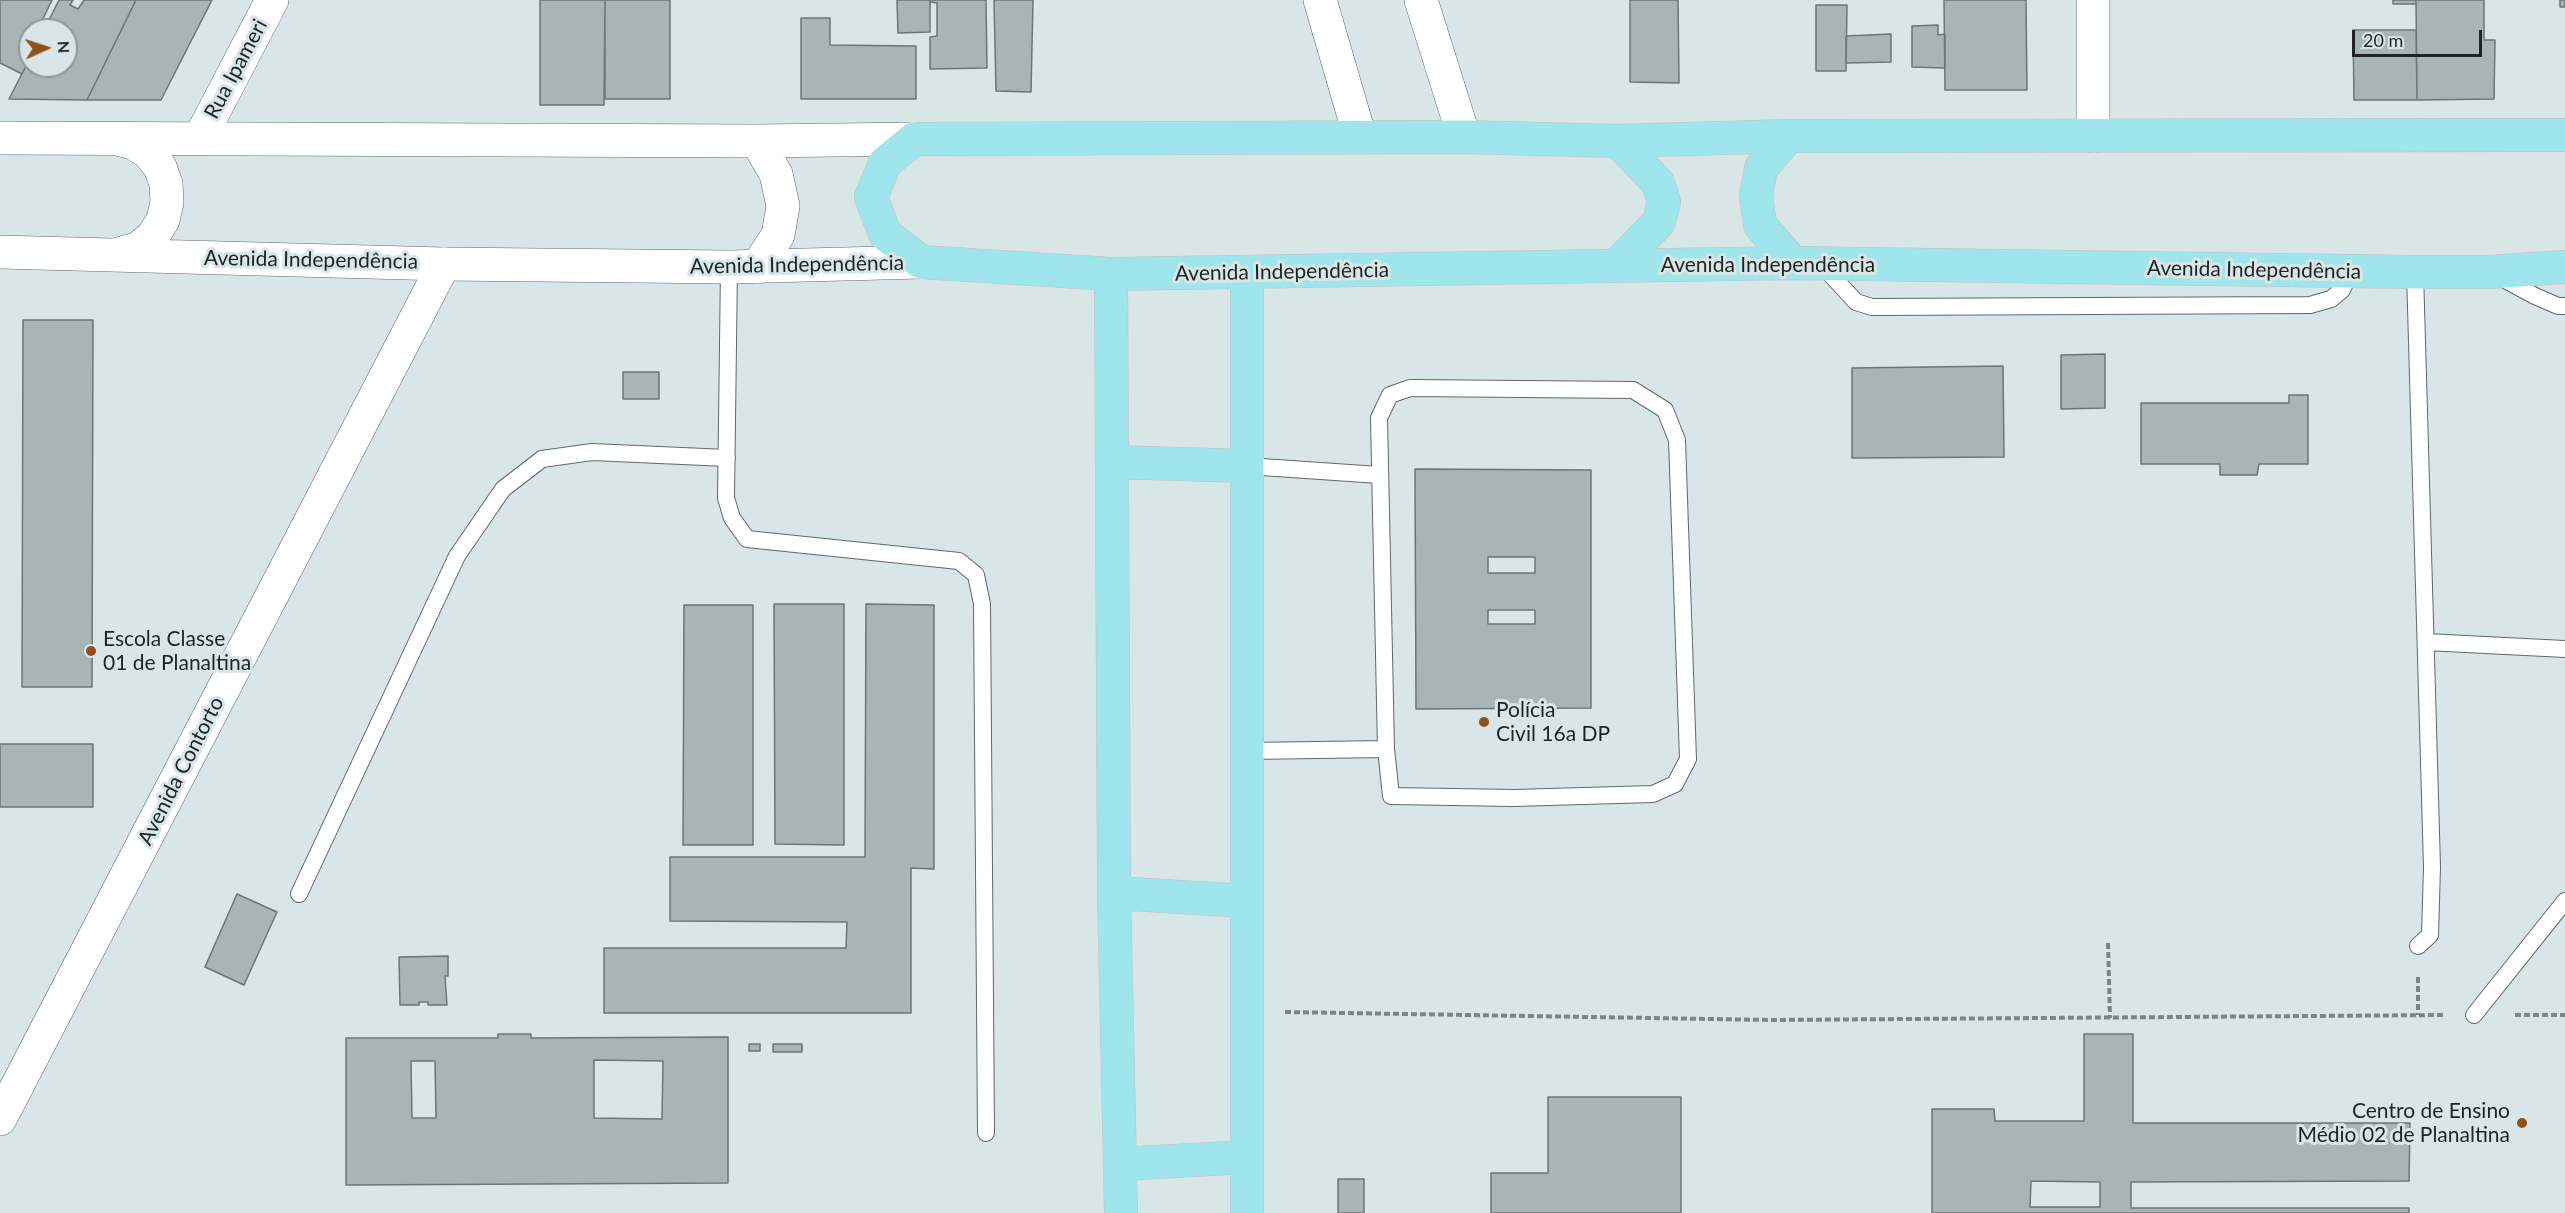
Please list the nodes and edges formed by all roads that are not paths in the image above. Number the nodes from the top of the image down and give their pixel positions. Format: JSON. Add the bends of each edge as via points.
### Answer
{"nodes":[{"id":1,"x":272,"y":0,"type":"edge"},
{"id":2,"x":1320,"y":0,"type":"edge"},
{"id":3,"x":1421,"y":0,"type":"edge"},
{"id":4,"x":2093,"y":0,"type":"edge"},
{"id":5,"x":2565,"y":135,"type":"edge"},
{"id":6,"x":1789,"y":136,"type":"junction"},
{"id":7,"x":2093,"y":136,"type":"junction"},
{"id":8,"x":1360,"y":137,"type":"junction"},
{"id":9,"x":1464,"y":137,"type":"junction"},
{"id":10,"x":0,"y":138,"type":"edge"},
{"id":11,"x":114,"y":138,"type":"junction"},
{"id":12,"x":200,"y":138,"type":"junction"},
{"id":13,"x":914,"y":138,"type":"junction"},
{"id":14,"x":757,"y":141,"type":"junction"},
{"id":15,"x":1618,"y":141,"type":"junction"},
{"id":16,"x":0,"y":252,"type":"edge"},
{"id":17,"x":104,"y":255,"type":"junction"},
{"id":18,"x":921,"y":262,"type":"junction"},
{"id":19,"x":1807,"y":263,"type":"junction"},
{"id":20,"x":444,"y":264,"type":"junction"},
{"id":21,"x":1616,"y":266,"type":"junction"},
{"id":22,"x":743,"y":267,"type":"junction"},
{"id":23,"x":2565,"y":267,"type":"edge"},
{"id":24,"x":2351,"y":271,"type":"junction"},
{"id":25,"x":2415,"y":272,"type":"junction"},
{"id":26,"x":2489,"y":272,"type":"junction"},
{"id":27,"x":1247,"y":273,"type":"junction"},
{"id":28,"x":1111,"y":274,"type":"junction"},
{"id":29,"x":2565,"y":306,"type":"edge"},
{"id":30,"x":727,"y":458,"type":"junction"},
{"id":31,"x":1113,"y":462,"type":"junction"},
{"id":32,"x":1247,"y":466,"type":"junction"},
{"id":33,"x":1379,"y":475,"type":"junction"},
{"id":34,"x":2426,"y":642,"type":"junction"},
{"id":35,"x":2565,"y":649,"type":"edge"},
{"id":36,"x":1386,"y":749,"type":"junction"},
{"id":37,"x":1247,"y":751,"type":"junction"},
{"id":38,"x":1114,"y":893,"type":"junction"},
{"id":39,"x":299,"y":894,"type":"dead end"},
{"id":40,"x":1247,"y":901,"type":"junction"},
{"id":41,"x":2565,"y":901,"type":"edge"},
{"id":42,"x":2418,"y":946,"type":"road end"},
{"id":43,"x":2474,"y":1015,"type":"road end"},
{"id":44,"x":0,"y":1119,"type":"edge"},
{"id":45,"x":986,"y":1133,"type":"dead end"},
{"id":46,"x":1247,"y":1157,"type":"junction"},
{"id":47,"x":1121,"y":1164,"type":"junction"},
{"id":48,"x":1121,"y":1213,"type":"edge"},
{"id":49,"x":1247,"y":1213,"type":"edge"}],
"edges":[{"from":1,"to":12,"type":"street","name":"Rua Ipameri"},
{"from":2,"to":8,"type":"street"},
{"from":3,"to":9,"type":"street"},
{"from":4,"to":7,"type":"street"},
{"from":5,"to":7,"type":"main road"},
{"from":6,"to":7,"type":"main road"},
{"from":6,"to":15,"type":"main road"},
{"from":6,"to":19,"type":"main road","via":[[1761,168],[1756,195],[1760,225]]},
{"from":8,"to":9,"type":"main road"},
{"from":8,"to":13,"type":"main road"},
{"from":9,"to":15,"type":"main road"},
{"from":10,"to":11,"type":"street"},
{"from":11,"to":12,"type":"street"},
{"from":11,"to":17,"type":"street","via":[[133,142],[160,167],[167,202],[163,220],[139,248]]},
{"from":12,"to":14,"type":"street"},
{"from":13,"to":14,"type":"street"},
{"from":13,"to":18,"type":"main road","via":[[885,163],[871,197],[885,234]]},
{"from":14,"to":22,"type":"street","via":[[776,174],[783,206],[778,235]]},
{"from":15,"to":21,"type":"main road","via":[[1658,183],[1664,202],[1659,222]]},
{"from":16,"to":17,"type":"street","name":"Avenida Independência"},
{"from":17,"to":20,"type":"street","name":"Avenida Independência"},
{"from":18,"to":22,"type":"street","name":"Avenida Independência"},
{"from":18,"to":28,"type":"main road","name":"Avenida Independência"},
{"from":19,"to":21,"type":"main road","name":"Avenida Independência"},
{"from":19,"to":24,"type":"main road","name":"Avenida Independência"},
{"from":19,"to":24,"type":"lane","via":[[1856,302],[1872,307],[2310,305],[2331,299],[2342,290]]},
{"from":20,"to":22,"type":"street","name":"Avenida Independência"},
{"from":20,"to":44,"type":"street","name":"Avenida Contorto"},
{"from":21,"to":27,"type":"main road","name":"Avenida Independência"},
{"from":22,"to":30,"type":"lane"},
{"from":23,"to":26,"type":"main road","name":"Avenida Independência"},
{"from":24,"to":25,"type":"main road","name":"Avenida Independência"},
{"from":25,"to":26,"type":"main road","name":"Avenida Independência"},
{"from":25,"to":34,"type":"lane"},
{"from":26,"to":29,"type":"lane","via":[[2535,296]]},
{"from":27,"to":28,"type":"main road","name":"Avenida Independência"},
{"from":27,"to":32,"type":"main road"},
{"from":28,"to":31,"type":"main road"},
{"from":30,"to":39,"type":"lane","via":[[592,452],[542,459],[503,489],[457,556]]},
{"from":30,"to":45,"type":"lane","via":[[726,498],[732,518],[747,539],[959,561],[976,575],[982,604]]},
{"from":31,"to":32,"type":"main road"},
{"from":31,"to":38,"type":"main road"},
{"from":32,"to":33,"type":"lane"},
{"from":32,"to":37,"type":"main road"},
{"from":33,"to":36,"type":"lane"},
{"from":33,"to":36,"type":"lane","via":[[1379,418],[1390,395],[1410,388],[1633,390],[1665,410],[1677,440],[1688,759],[1675,784],[1653,794],[1391,796]]},
{"from":34,"to":35,"type":"lane"},
{"from":34,"to":42,"type":"lane","via":[[2431,923],[2430,935]]},
{"from":36,"to":37,"type":"lane"},
{"from":37,"to":40,"type":"main road"},
{"from":38,"to":40,"type":"main road"},
{"from":38,"to":47,"type":"main road"},
{"from":40,"to":46,"type":"main road"},
{"from":41,"to":43,"type":"lane"},
{"from":46,"to":47,"type":"main road"},
{"from":46,"to":49,"type":"main road"},
{"from":47,"to":48,"type":"main road"}]}
